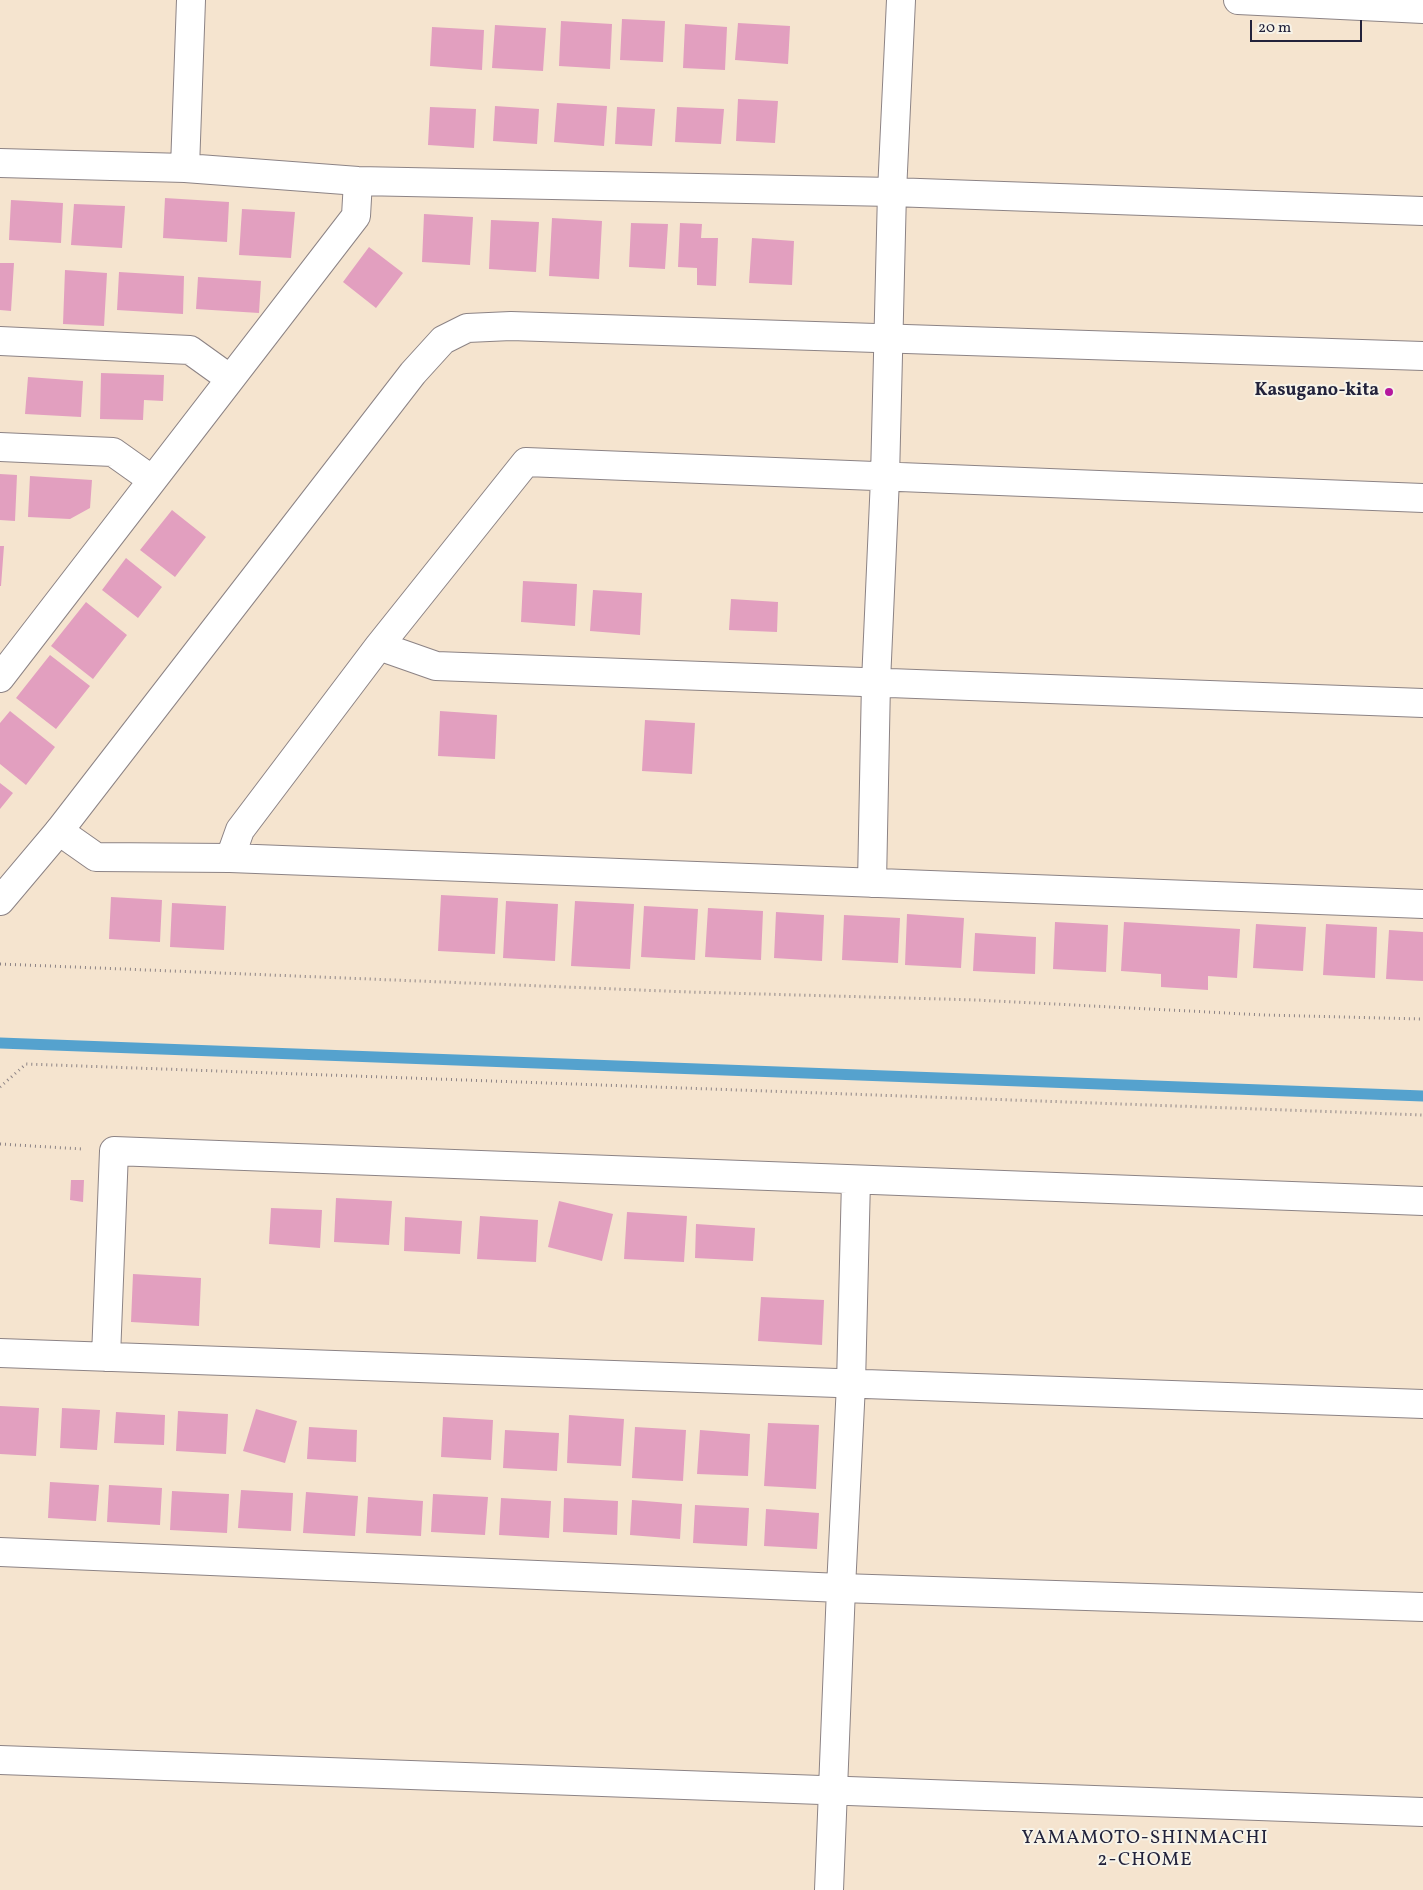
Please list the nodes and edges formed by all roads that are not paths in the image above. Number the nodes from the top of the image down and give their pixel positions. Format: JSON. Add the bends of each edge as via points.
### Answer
{"nodes":[{"id":1,"x":192,"y":0,"type":"edge"},
{"id":2,"x":902,"y":0,"type":"edge"},
{"id":3,"x":1238,"y":0,"type":"edge"},
{"id":4,"x":1423,"y":10,"type":"edge"},
{"id":5,"x":0,"y":163,"type":"edge"},
{"id":6,"x":185,"y":168,"type":"junction"},
{"id":7,"x":358,"y":181,"type":"junction"},
{"id":8,"x":892,"y":192,"type":"junction"},
{"id":9,"x":1423,"y":211,"type":"edge"},
{"id":10,"x":888,"y":338,"type":"junction"},
{"id":11,"x":0,"y":341,"type":"edge"},
{"id":12,"x":1423,"y":356,"type":"edge"},
{"id":13,"x":229,"y":378,"type":"junction"},
{"id":14,"x":0,"y":447,"type":"edge"},
{"id":15,"x":885,"y":478,"type":"junction"},
{"id":16,"x":151,"y":480,"type":"junction"},
{"id":17,"x":1423,"y":498,"type":"edge"},
{"id":18,"x":379,"y":646,"type":"junction"},
{"id":19,"x":0,"y":678,"type":"edge"},
{"id":20,"x":876,"y":682,"type":"junction"},
{"id":21,"x":1423,"y":703,"type":"edge"},
{"id":22,"x":59,"y":830,"type":"junction"},
{"id":23,"x":230,"y":858,"type":"junction"},
{"id":24,"x":872,"y":883,"type":"junction"},
{"id":25,"x":0,"y":901,"type":"edge"},
{"id":26,"x":1423,"y":904,"type":"edge"},
{"id":27,"x":856,"y":1180,"type":"junction"},
{"id":28,"x":1423,"y":1201,"type":"edge"},
{"id":29,"x":0,"y":1353,"type":"edge"},
{"id":30,"x":106,"y":1357,"type":"junction"},
{"id":31,"x":851,"y":1384,"type":"junction"},
{"id":32,"x":1423,"y":1404,"type":"edge"},
{"id":33,"x":0,"y":1552,"type":"edge"},
{"id":34,"x":840,"y":1588,"type":"junction"},
{"id":35,"x":1423,"y":1607,"type":"edge"},
{"id":36,"x":0,"y":1760,"type":"edge"},
{"id":37,"x":832,"y":1791,"type":"junction"},
{"id":38,"x":1423,"y":1812,"type":"edge"},
{"id":39,"x":829,"y":1890,"type":"edge"}],
"edges":[{"from":1,"to":6,"type":"street"},
{"from":2,"to":8,"type":"street"},
{"from":3,"to":4,"type":"street"},
{"from":5,"to":6,"type":"street"},
{"from":6,"to":7,"type":"street"},
{"from":7,"to":8,"type":"street"},
{"from":7,"to":13,"type":"street","via":[[356,216]]},
{"from":8,"to":9,"type":"street"},
{"from":8,"to":10,"type":"street"},
{"from":10,"to":12,"type":"street"},
{"from":10,"to":15,"type":"street"},
{"from":10,"to":22,"type":"street","via":[[511,326],[467,328],[443,340],[413,373]]},
{"from":11,"to":13,"type":"street","via":[[190,350]]},
{"from":13,"to":16,"type":"street"},
{"from":14,"to":16,"type":"street","via":[[113,452]]},
{"from":15,"to":17,"type":"street"},
{"from":15,"to":18,"type":"street","via":[[526,462]]},
{"from":15,"to":20,"type":"street"},
{"from":16,"to":19,"type":"street"},
{"from":18,"to":20,"type":"street","via":[[436,666]]},
{"from":18,"to":23,"type":"street","via":[[240,830]]},
{"from":20,"to":21,"type":"street"},
{"from":20,"to":24,"type":"street"},
{"from":22,"to":23,"type":"street","via":[[96,857]]},
{"from":22,"to":25,"type":"street"},
{"from":23,"to":24,"type":"street"},
{"from":24,"to":26,"type":"street"},
{"from":27,"to":28,"type":"street"},
{"from":27,"to":30,"type":"street","via":[[114,1150]]},
{"from":27,"to":31,"type":"street"},
{"from":29,"to":30,"type":"street"},
{"from":30,"to":31,"type":"street"},
{"from":31,"to":32,"type":"street"},
{"from":31,"to":34,"type":"street"},
{"from":33,"to":34,"type":"street"},
{"from":34,"to":35,"type":"street"},
{"from":34,"to":37,"type":"street"},
{"from":36,"to":37,"type":"street"},
{"from":37,"to":38,"type":"street"},
{"from":37,"to":39,"type":"street"}]}
